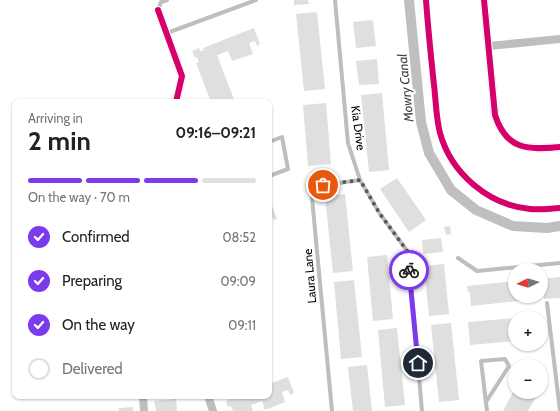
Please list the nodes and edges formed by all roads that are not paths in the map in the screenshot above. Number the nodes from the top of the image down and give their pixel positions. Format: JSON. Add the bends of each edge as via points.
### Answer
{"nodes":[{"id":1,"x":167,"y":0,"type":"edge"},
{"id":2,"x":256,"y":0,"type":"edge"},
{"id":3,"x":335,"y":0,"type":"edge"},
{"id":4,"x":484,"y":0,"type":"edge"},
{"id":5,"x":158,"y":10,"type":"joint"},
{"id":6,"x":167,"y":33,"type":"junction"},
{"id":7,"x":560,"y":39,"type":"edge"},
{"id":8,"x":488,"y":46,"type":"junction"},
{"id":9,"x":177,"y":99,"type":"edge"},
{"id":10,"x":272,"y":141,"type":"edge"},
{"id":11,"x":560,"y":147,"type":"edge"},
{"id":12,"x":272,"y":175,"type":"edge"},
{"id":13,"x":360,"y":180,"type":"junction"},
{"id":14,"x":458,"y":258,"type":"dead end"},
{"id":15,"x":560,"y":263,"type":"edge"},
{"id":16,"x":547,"y":303,"type":"dead end"},
{"id":17,"x":142,"y":399,"type":"edge"},
{"id":18,"x":209,"y":399,"type":"edge"},
{"id":19,"x":486,"y":402,"type":"junction"},
{"id":20,"x":144,"y":411,"type":"edge"},
{"id":21,"x":213,"y":411,"type":"edge"},
{"id":22,"x":332,"y":411,"type":"edge"},
{"id":23,"x":422,"y":411,"type":"edge"},
{"id":24,"x":487,"y":411,"type":"edge"},
{"id":25,"x":560,"y":411,"type":"edge"}],
"edges":[{"from":1,"to":5,"type":"lane","via":[[161,2]]},
{"from":2,"to":6,"type":"lane"},
{"from":3,"to":13,"type":"lane","name":"Kia Drive","via":[[348,143]]},
{"from":4,"to":8,"type":"street"},
{"from":5,"to":6,"type":"street"},
{"from":6,"to":9,"type":"street","via":[[182,76]]},
{"from":7,"to":8,"type":"street"},
{"from":8,"to":11,"type":"street","via":[[498,126],[515,143],[526,148]]},
{"from":10,"to":12,"type":"lane","via":[[282,137],[288,169]]},
{"from":13,"to":22,"type":"lane","name":"Laura Lane","via":[[311,187]]},
{"from":13,"to":23,"type":"lane","name":"Kia Drive","via":[[380,214],[408,252]]},
{"from":14,"to":15,"type":"lane","via":[[477,271]]},
{"from":16,"to":25,"type":"lane"},
{"from":17,"to":20,"type":"street"},
{"from":18,"to":21,"type":"street"},
{"from":19,"to":19,"type":"lane","via":[[509,366],[505,359],[481,361]]},
{"from":19,"to":24,"type":"lane"}]}
